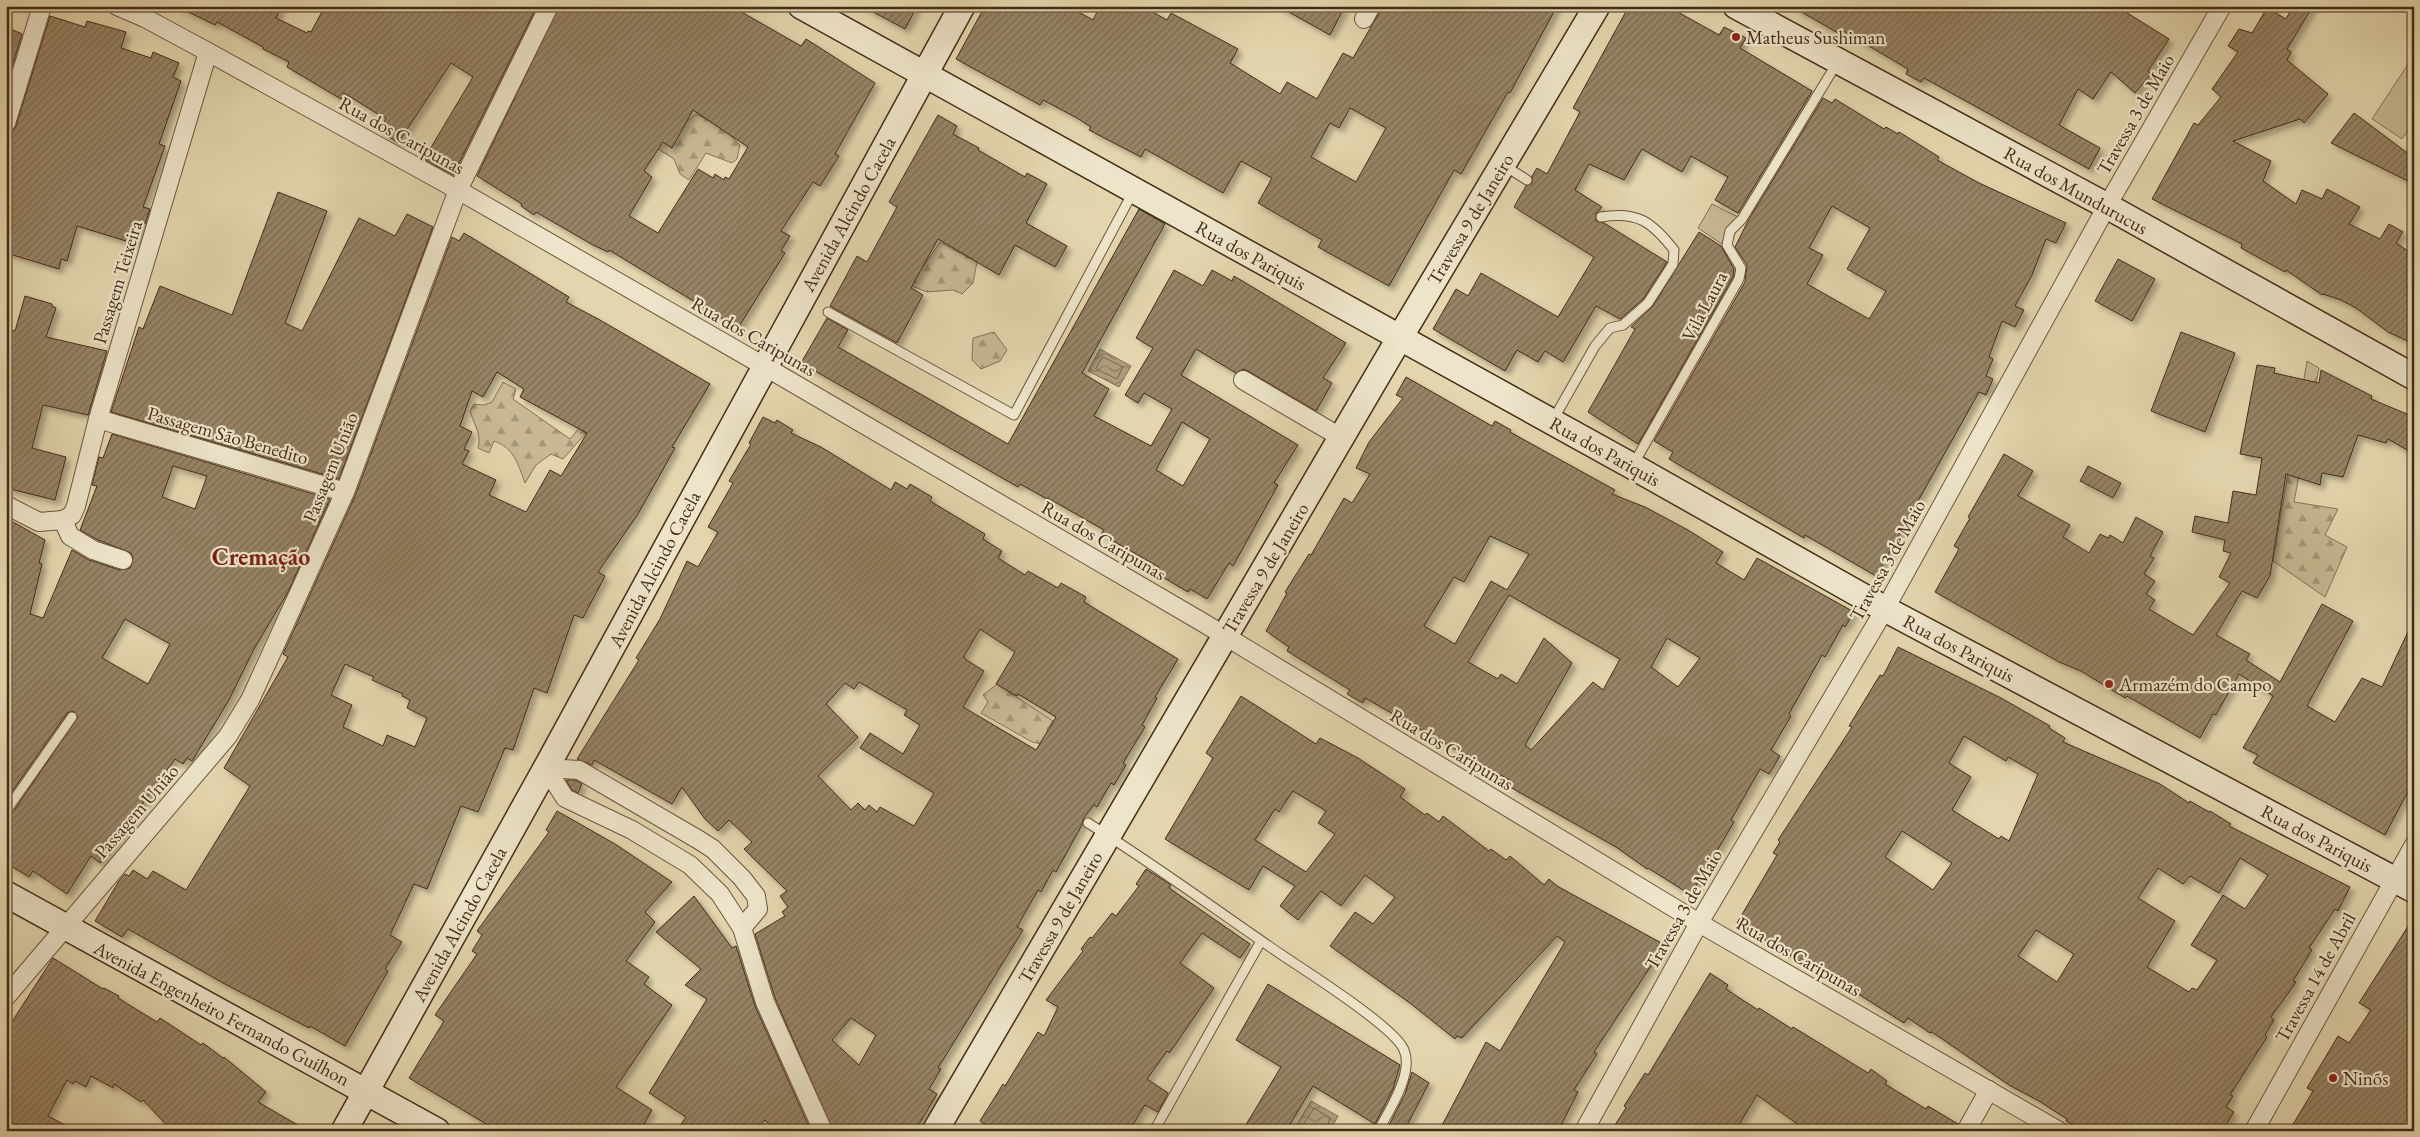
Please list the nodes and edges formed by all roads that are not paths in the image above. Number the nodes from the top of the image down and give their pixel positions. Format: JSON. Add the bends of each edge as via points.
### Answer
{"nodes":[{"id":1,"x":42,"y":6,"type":"edge"},
{"id":2,"x":117,"y":6,"type":"edge"},
{"id":3,"x":549,"y":6,"type":"edge"},
{"id":4,"x":962,"y":6,"type":"edge"},
{"id":5,"x":1597,"y":6,"type":"edge"},
{"id":6,"x":1736,"y":6,"type":"edge"},
{"id":7,"x":2222,"y":6,"type":"edge"},
{"id":8,"x":808,"y":8,"type":"edge"},
{"id":9,"x":208,"y":52,"type":"junction"},
{"id":10,"x":1838,"y":61,"type":"junction"},
{"id":11,"x":925,"y":74,"type":"junction"},
{"id":12,"x":6,"y":123,"type":"edge"},
{"id":13,"x":1503,"y":164,"type":"junction"},
{"id":14,"x":1527,"y":180,"type":"dead end"},
{"id":15,"x":458,"y":190,"type":"junction"},
{"id":16,"x":1134,"y":190,"type":"junction"},
{"id":17,"x":2107,"y":206,"type":"junction"},
{"id":18,"x":1602,"y":217,"type":"dead end"},
{"id":19,"x":828,"y":312,"type":"dead end"},
{"id":20,"x":1399,"y":339,"type":"junction"},
{"id":21,"x":764,"y":366,"type":"junction"},
{"id":22,"x":2414,"y":377,"type":"edge"},
{"id":23,"x":1243,"y":380,"type":"dead end"},
{"id":24,"x":98,"y":419,"type":"junction"},
{"id":25,"x":1552,"y":422,"type":"junction"},
{"id":26,"x":1342,"y":438,"type":"junction"},
{"id":27,"x":1632,"y":466,"type":"junction"},
{"id":28,"x":346,"y":492,"type":"junction"},
{"id":29,"x":6,"y":505,"type":"edge"},
{"id":30,"x":63,"y":520,"type":"junction"},
{"id":31,"x":123,"y":560,"type":"dead end"},
{"id":32,"x":1885,"y":609,"type":"junction"},
{"id":33,"x":1224,"y":636,"type":"junction"},
{"id":34,"x":72,"y":716,"type":"dead end"},
{"id":35,"x":546,"y":768,"type":"junction"},
{"id":36,"x":6,"y":811,"type":"edge"},
{"id":37,"x":1098,"y":829,"type":"junction"},
{"id":38,"x":2414,"y":845,"type":"edge"},
{"id":39,"x":2404,"y":884,"type":"edge"},
{"id":40,"x":6,"y":894,"type":"edge"},
{"id":41,"x":1699,"y":923,"type":"junction"},
{"id":42,"x":63,"y":928,"type":"junction"},
{"id":43,"x":742,"y":928,"type":"junction"},
{"id":44,"x":1261,"y":941,"type":"junction"},
{"id":45,"x":6,"y":997,"type":"edge"},
{"id":46,"x":366,"y":1090,"type":"junction"},
{"id":47,"x":1989,"y":1090,"type":"junction"},
{"id":48,"x":344,"y":1131,"type":"edge"},
{"id":49,"x":437,"y":1131,"type":"edge"},
{"id":50,"x":823,"y":1131,"type":"edge"},
{"id":51,"x":935,"y":1131,"type":"edge"},
{"id":52,"x":1154,"y":1131,"type":"edge"},
{"id":53,"x":1378,"y":1131,"type":"edge"},
{"id":54,"x":1584,"y":1131,"type":"edge"},
{"id":55,"x":1966,"y":1131,"type":"edge"},
{"id":56,"x":2059,"y":1131,"type":"edge"},
{"id":57,"x":2254,"y":1131,"type":"edge"}],
"edges":[{"from":1,"to":12,"type":"street"},
{"from":2,"to":9,"type":"street","name":"Rua dos Caripunas"},
{"from":3,"to":15,"type":"street","name":"Passagem União"},
{"from":4,"to":11,"type":"main road","name":"Avenida Alcindo Cacela"},
{"from":5,"to":13,"type":"main road","name":"Travessa 9 de Janeiro"},
{"from":6,"to":10,"type":"main road","name":"Rua dos Mundurucus","via":[[1762,17]]},
{"from":7,"to":17,"type":"street","name":"Travessa 3 de Maio"},
{"from":8,"to":11,"type":"main road","name":"Rua dos Pariquis"},
{"from":9,"to":15,"type":"street","name":"Rua dos Caripunas"},
{"from":9,"to":24,"type":"street","name":"Passagem Teixeira"},
{"from":10,"to":17,"type":"main road","name":"Rua dos Mundurucus"},
{"from":10,"to":27,"type":"lane","name":"Vila Laura","via":[[1742,220],[1730,231],[1726,245],[1741,268],[1739,279]]},
{"from":11,"to":16,"type":"main road","name":"Rua dos Pariquis"},
{"from":11,"to":21,"type":"main road","name":"Avenida Alcindo Cacela"},
{"from":13,"to":14,"type":"lane"},
{"from":13,"to":20,"type":"main road","name":"Travessa 9 de Janeiro"},
{"from":15,"to":21,"type":"street","name":"Rua dos Caripunas"},
{"from":15,"to":28,"type":"street","name":"Passagem União"},
{"from":16,"to":19,"type":"lane","via":[[1014,415]]},
{"from":16,"to":20,"type":"main road","name":"Rua dos Pariquis"},
{"from":17,"to":22,"type":"main road","name":"Rua dos Mundurucus"},
{"from":17,"to":32,"type":"street","name":"Travessa 3 de Maio"},
{"from":18,"to":25,"type":"lane","via":[[1620,214],[1640,218],[1659,230],[1674,250],[1674,264],[1648,303],[1623,325],[1610,328],[1595,346]]},
{"from":20,"to":25,"type":"main road","name":"Rua dos Pariquis"},
{"from":20,"to":26,"type":"main road","name":"Travessa 9 de Janeiro"},
{"from":21,"to":33,"type":"street","name":"Rua dos Caripunas"},
{"from":21,"to":35,"type":"main road","name":"Avenida Alcindo Cacela"},
{"from":23,"to":26,"type":"street"},
{"from":24,"to":28,"type":"street","name":"Passagem São Benedito"},
{"from":24,"to":30,"type":"street","name":"Passagem Teixeira","via":[[76,506],[72,515]]},
{"from":25,"to":27,"type":"main road","name":"Rua dos Pariquis"},
{"from":26,"to":33,"type":"main road","name":"Travessa 9 de Janeiro"},
{"from":27,"to":32,"type":"main road","name":"Rua dos Pariquis"},
{"from":28,"to":42,"type":"street","name":"Passagem União","via":[[250,700],[228,736]]},
{"from":29,"to":30,"type":"street","via":[[39,522]]},
{"from":30,"to":31,"type":"street","via":[[70,536],[94,550]]},
{"from":32,"to":39,"type":"main road","name":"Rua dos Pariquis"},
{"from":32,"to":41,"type":"street","name":"Travessa 3 de Maio"},
{"from":33,"to":37,"type":"main road","name":"Travessa 9 de Janeiro"},
{"from":33,"to":41,"type":"street","name":"Rua dos Caripunas"},
{"from":34,"to":36,"type":"lane"},
{"from":35,"to":43,"type":"street","via":[[565,798],[632,830],[690,865],[720,894]]},
{"from":35,"to":43,"type":"street","via":[[579,770],[713,849],[742,878],[758,900],[758,910]]},
{"from":35,"to":46,"type":"main road","name":"Avenida Alcindo Cacela"},
{"from":37,"to":44,"type":"lane"},
{"from":37,"to":51,"type":"main road","name":"Travessa 9 de Janeiro"},
{"from":38,"to":39,"type":"street","name":"Travessa 14 de Abril"},
{"from":39,"to":57,"type":"street","name":"Travessa 14 de Abril"},
{"from":40,"to":42,"type":"main road","name":"Avenida Engenheiro Fernando Guilhon"},
{"from":41,"to":47,"type":"street","name":"Rua dos Caripunas"},
{"from":41,"to":54,"type":"street","name":"Travessa 3 de Maio"},
{"from":42,"to":45,"type":"street","name":"Passagem União"},
{"from":42,"to":46,"type":"main road","name":"Avenida Engenheiro Fernando Guilhon"},
{"from":43,"to":50,"type":"street","via":[[765,1002]]},
{"from":44,"to":52,"type":"lane"},
{"from":44,"to":53,"type":"lane","via":[[1385,1028],[1400,1043],[1406,1056],[1403,1080]]},
{"from":46,"to":48,"type":"main road","name":"Avenida Alcindo Cacela"},
{"from":46,"to":49,"type":"main road","name":"Avenida Engenheiro Fernando Guilhon"},
{"from":47,"to":55,"type":"street"},
{"from":47,"to":56,"type":"street","name":"Rua dos Caripunas"}]}
